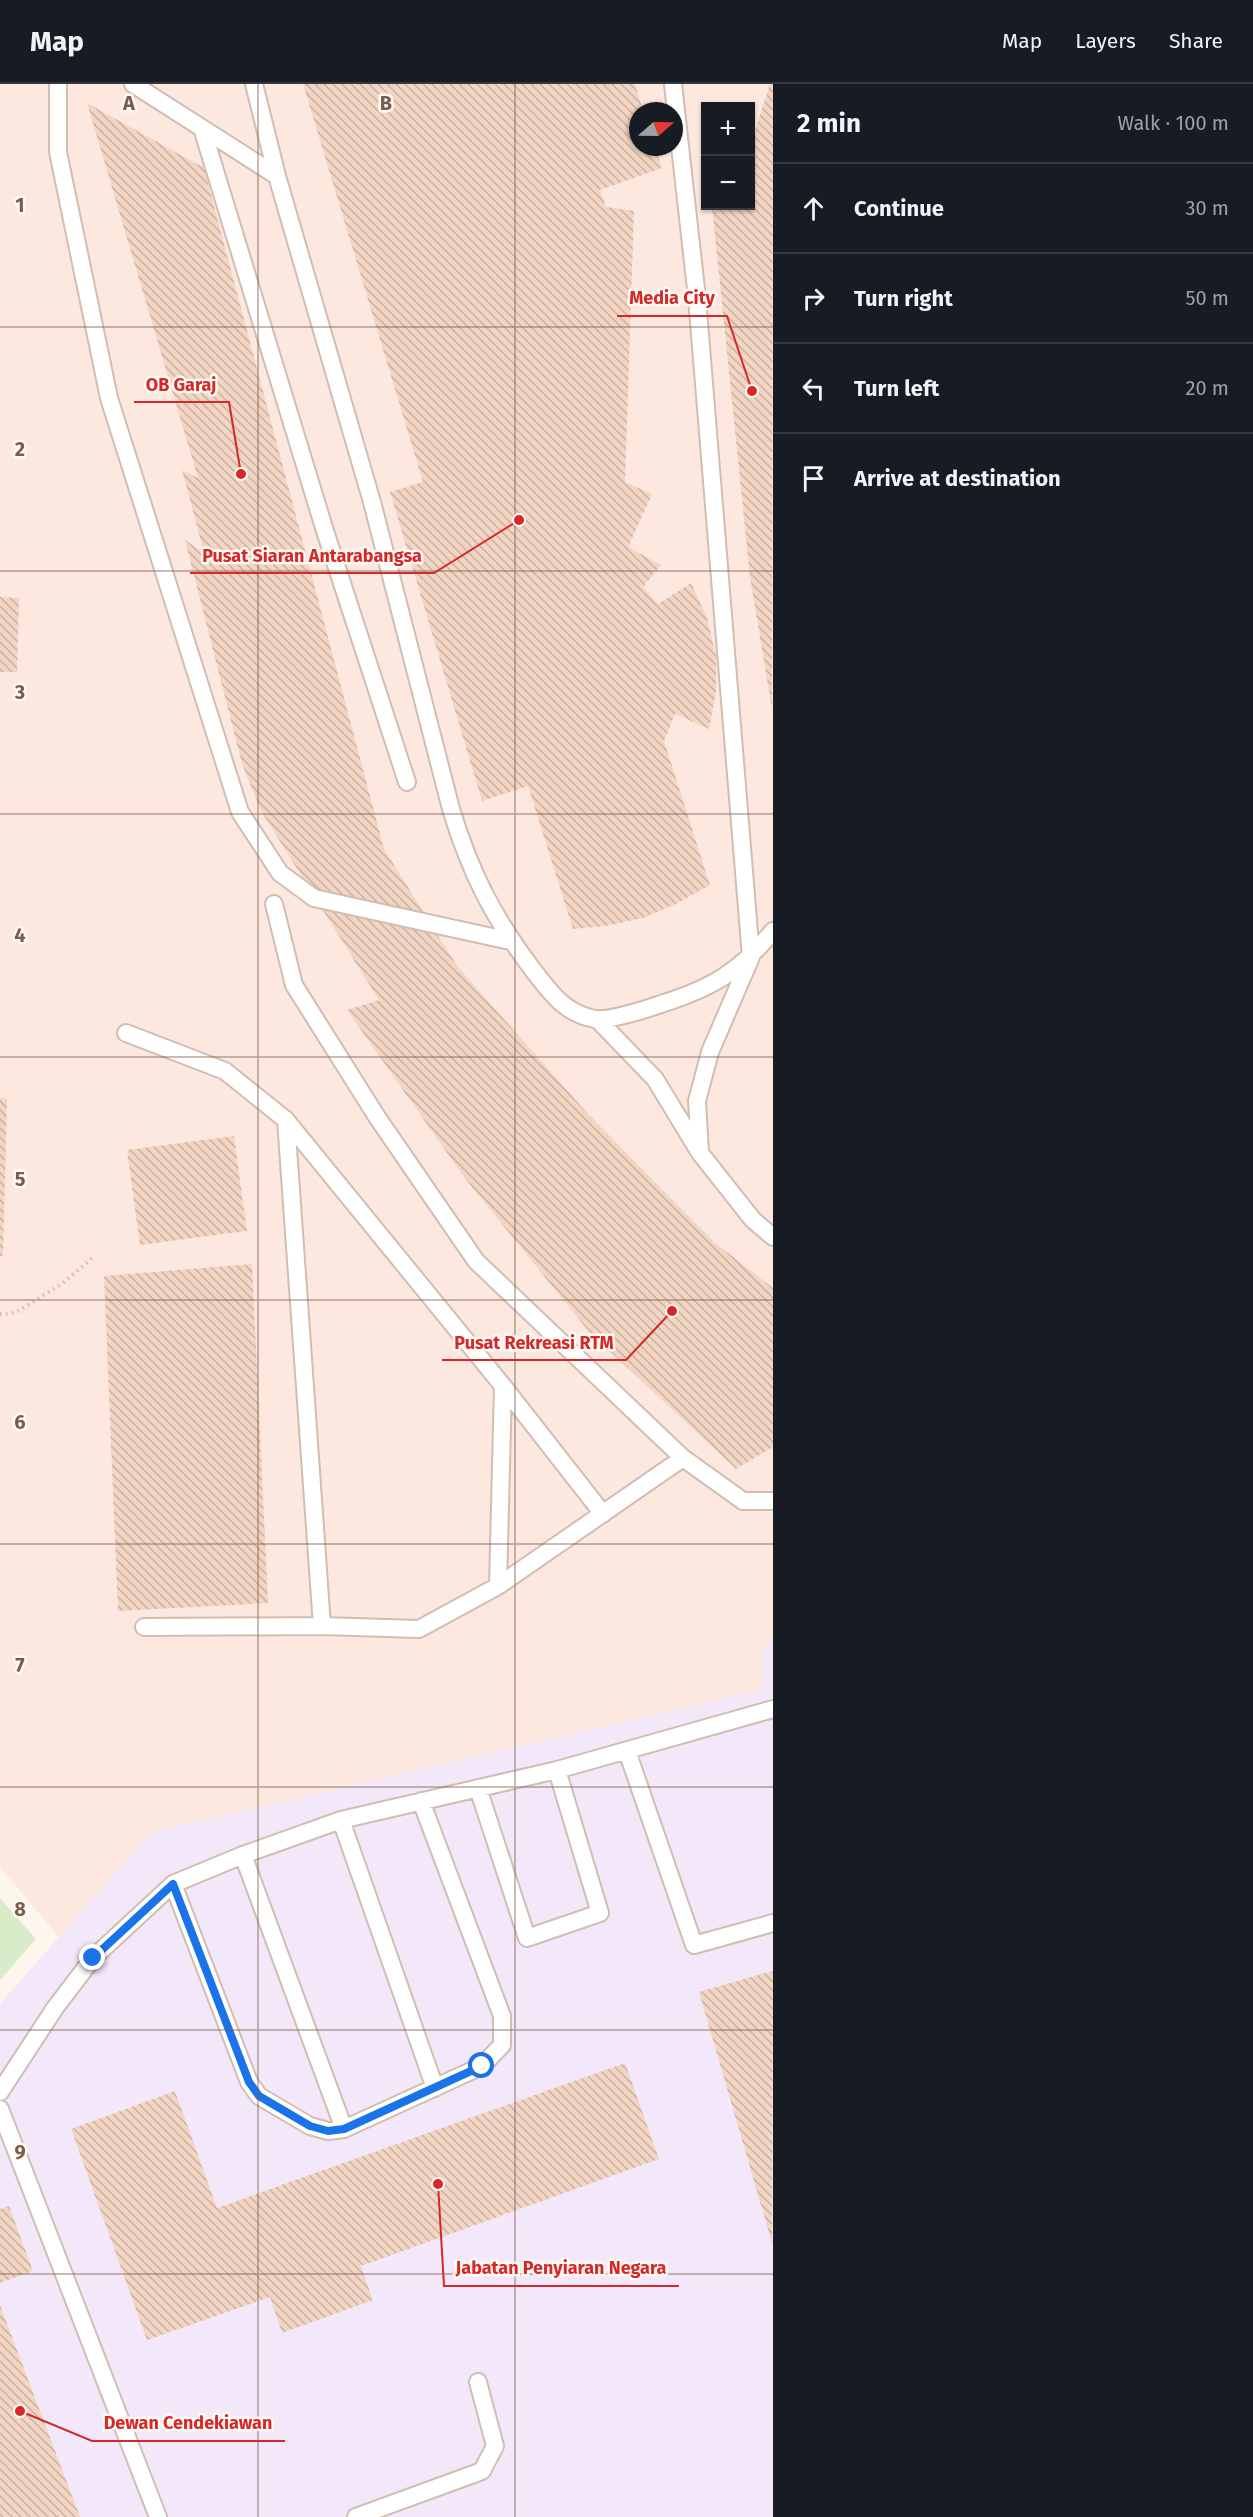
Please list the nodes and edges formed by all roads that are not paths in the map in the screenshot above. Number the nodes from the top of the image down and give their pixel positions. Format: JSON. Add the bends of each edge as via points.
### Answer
{"nodes":[{"id":1,"x":58,"y":84,"type":"edge"},
{"id":2,"x":133,"y":84,"type":"edge"},
{"id":3,"x":254,"y":84,"type":"edge"},
{"id":4,"x":673,"y":84,"type":"edge"},
{"id":5,"x":202,"y":128,"type":"junction"},
{"id":6,"x":277,"y":176,"type":"junction"},
{"id":7,"x":407,"y":782,"type":"dead end"},
{"id":8,"x":274,"y":904,"type":"dead end"},
{"id":9,"x":773,"y":931,"type":"edge"},
{"id":10,"x":510,"y":941,"type":"junction"},
{"id":11,"x":751,"y":957,"type":"junction"},
{"id":12,"x":597,"y":1019,"type":"junction"},
{"id":13,"x":126,"y":1033,"type":"dead end"},
{"id":14,"x":286,"y":1120,"type":"junction"},
{"id":15,"x":700,"y":1153,"type":"junction"},
{"id":16,"x":773,"y":1237,"type":"edge"},
{"id":17,"x":503,"y":1386,"type":"junction"},
{"id":18,"x":683,"y":1458,"type":"junction"},
{"id":19,"x":773,"y":1501,"type":"edge"},
{"id":20,"x":603,"y":1514,"type":"junction"},
{"id":21,"x":498,"y":1586,"type":"junction"},
{"id":22,"x":322,"y":1626,"type":"junction"},
{"id":23,"x":144,"y":1627,"type":"dead end"},
{"id":24,"x":773,"y":1709,"type":"edge"},
{"id":25,"x":627,"y":1751,"type":"junction"},
{"id":26,"x":556,"y":1770,"type":"junction"},
{"id":27,"x":478,"y":1788,"type":"junction"},
{"id":28,"x":421,"y":1801,"type":"junction"},
{"id":29,"x":341,"y":1820,"type":"junction"},
{"id":30,"x":243,"y":1855,"type":"junction"},
{"id":31,"x":173,"y":1884,"type":"junction"},
{"id":32,"x":773,"y":1923,"type":"edge"},
{"id":33,"x":435,"y":2088,"type":"junction"},
{"id":34,"x":0,"y":2092,"type":"edge"},
{"id":35,"x":0,"y":2109,"type":"edge"},
{"id":36,"x":344,"y":2129,"type":"junction"},
{"id":37,"x":478,"y":2382,"type":"dead end"},
{"id":38,"x":158,"y":2517,"type":"edge"},
{"id":39,"x":356,"y":2517,"type":"edge"}],
"edges":[{"from":1,"to":10,"type":"lane","via":[[58,152],[109,398],[240,812],[280,873],[314,898]]},
{"from":2,"to":5,"type":"lane"},
{"from":3,"to":6,"type":"lane"},
{"from":4,"to":11,"type":"lane","via":[[697,298]]},
{"from":5,"to":6,"type":"lane"},
{"from":5,"to":7,"type":"lane","via":[[324,531]]},
{"from":6,"to":10,"type":"lane","via":[[372,502],[461,843]]},
{"from":8,"to":18,"type":"lane","via":[[294,985],[377,1117],[476,1261]]},
{"from":9,"to":11,"type":"lane"},
{"from":10,"to":12,"type":"lane","via":[[553,997],[576,1013]]},
{"from":11,"to":12,"type":"lane","via":[[694,994],[644,1010]]},
{"from":11,"to":15,"type":"lane","via":[[710,1052],[697,1101]]},
{"from":12,"to":15,"type":"lane","via":[[655,1079]]},
{"from":13,"to":14,"type":"lane","via":[[225,1071]]},
{"from":14,"to":17,"type":"lane"},
{"from":14,"to":22,"type":"lane"},
{"from":15,"to":16,"type":"lane","via":[[753,1220]]},
{"from":17,"to":20,"type":"lane"},
{"from":17,"to":21,"type":"lane"},
{"from":18,"to":19,"type":"lane","via":[[743,1501]]},
{"from":18,"to":20,"type":"lane"},
{"from":20,"to":21,"type":"lane"},
{"from":21,"to":22,"type":"lane","via":[[419,1629]]},
{"from":22,"to":23,"type":"lane"},
{"from":24,"to":25,"type":"lane"},
{"from":25,"to":26,"type":"lane"},
{"from":25,"to":32,"type":"lane","via":[[694,1945]]},
{"from":26,"to":27,"type":"lane"},
{"from":26,"to":27,"type":"lane","via":[[600,1913],[527,1938]]},
{"from":27,"to":28,"type":"lane"},
{"from":28,"to":29,"type":"lane"},
{"from":28,"to":33,"type":"lane","via":[[502,2016],[501,2045],[482,2066]]},
{"from":29,"to":30,"type":"lane"},
{"from":29,"to":33,"type":"lane"},
{"from":30,"to":31,"type":"lane"},
{"from":30,"to":36,"type":"lane"},
{"from":31,"to":34,"type":"lane","via":[[93,1958],[54,2008]]},
{"from":31,"to":36,"type":"lane","via":[[249,2082],[259,2096],[310,2126],[328,2131]]},
{"from":33,"to":36,"type":"lane"},
{"from":35,"to":38,"type":"lane"},
{"from":37,"to":39,"type":"lane","via":[[495,2446],[482,2471]]}]}
